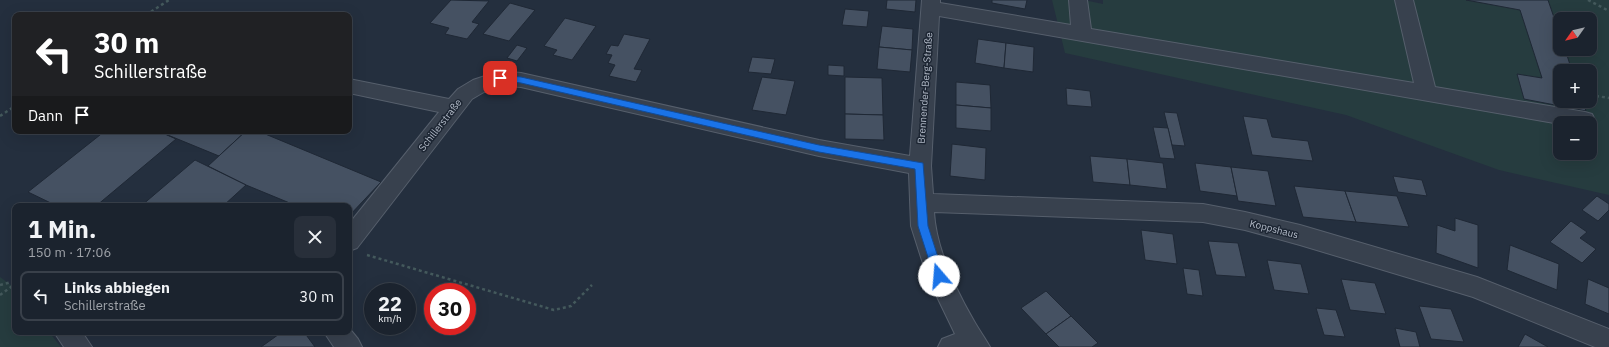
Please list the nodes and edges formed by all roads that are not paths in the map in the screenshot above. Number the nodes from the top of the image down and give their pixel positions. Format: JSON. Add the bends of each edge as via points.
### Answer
{"nodes":[{"id":1,"x":1078,"y":0,"type":"edge"},
{"id":2,"x":1404,"y":0,"type":"edge"},
{"id":3,"x":931,"y":4,"type":"edge"},
{"id":4,"x":1082,"y":34,"type":"junction"},
{"id":5,"x":352,"y":87,"type":"edge"},
{"id":6,"x":1426,"y":93,"type":"junction"},
{"id":7,"x":454,"y":108,"type":"junction"},
{"id":8,"x":1562,"y":116,"type":"edge"},
{"id":9,"x":920,"y":166,"type":"junction"},
{"id":10,"x":922,"y":203,"type":"junction"},
{"id":11,"x":357,"y":248,"type":"edge"},
{"id":12,"x":69,"y":335,"type":"edge"},
{"id":13,"x":339,"y":335,"type":"edge"},
{"id":14,"x":1609,"y":341,"type":"edge"},
{"id":15,"x":966,"y":345,"type":"edge"},
{"id":16,"x":79,"y":347,"type":"edge"},
{"id":17,"x":349,"y":347,"type":"edge"}],
"edges":[{"from":1,"to":4,"type":"street"},
{"from":2,"to":6,"type":"street"},
{"from":3,"to":4,"type":"street","name":"Brennender-Berg-Straße"},
{"from":3,"to":9,"type":"street","name":"Brennender-Berg-Straße"},
{"from":4,"to":6,"type":"street","name":"Brennender-Berg-Straße"},
{"from":5,"to":7,"type":"street"},
{"from":6,"to":8,"type":"street","name":"Brennender-Berg-Straße"},
{"from":7,"to":9,"type":"street","name":"Schillerstraße","via":[[465,94],[480,85],[500,78],[521,80],[819,148]]},
{"from":7,"to":11,"type":"street","name":"Schillerstraße"},
{"from":9,"to":10,"type":"street","name":"Brennender-Berg-Straße"},
{"from":10,"to":14,"type":"street","name":"Koppshaus","via":[[1203,213],[1245,221],[1477,288]]},
{"from":10,"to":15,"type":"street","name":"Brennender-Berg-Straße","via":[[923,226]]},
{"from":12,"to":16,"type":"street"},
{"from":13,"to":17,"type":"street"}]}
